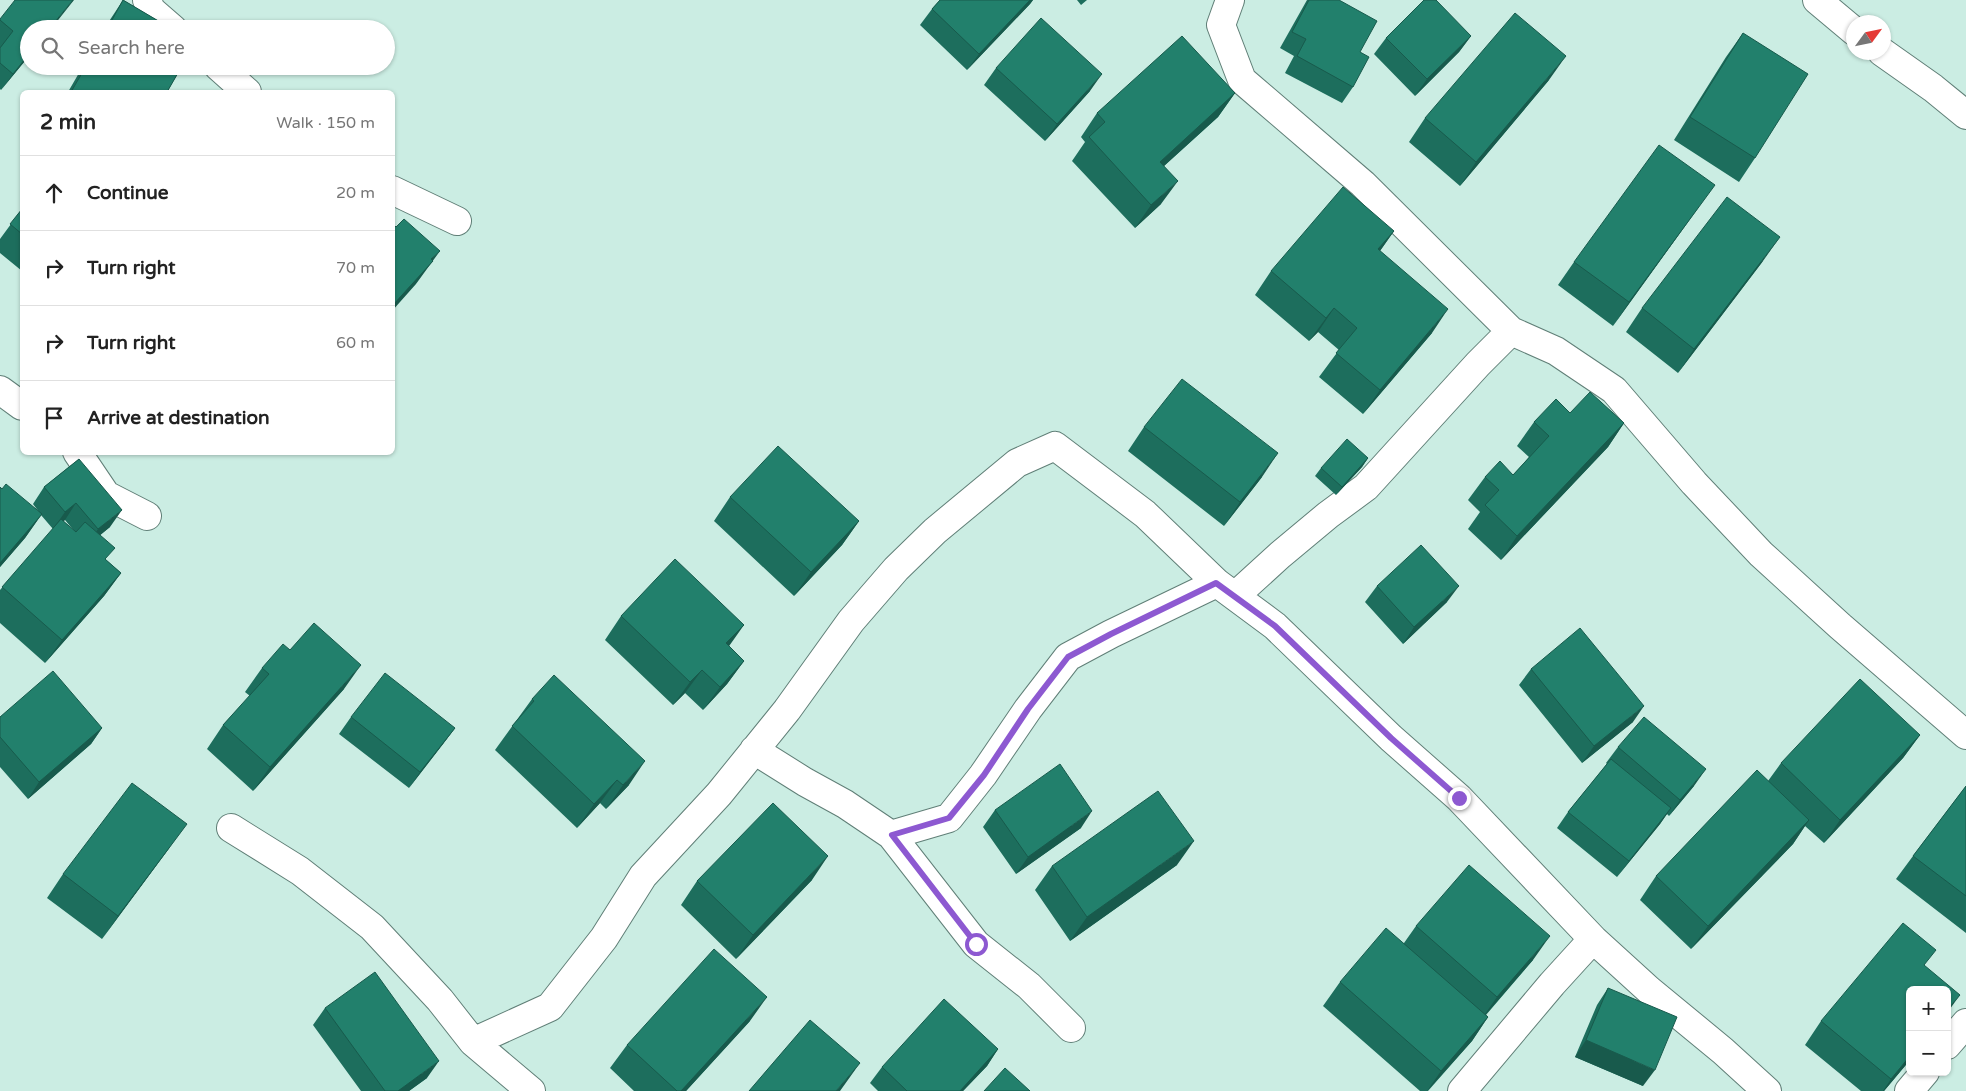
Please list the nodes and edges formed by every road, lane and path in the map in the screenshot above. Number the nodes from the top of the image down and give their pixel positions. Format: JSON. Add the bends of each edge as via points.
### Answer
{"nodes":[{"id":1,"x":146,"y":0,"type":"edge"},
{"id":2,"x":1230,"y":0,"type":"edge"},
{"id":3,"x":1817,"y":0,"type":"edge"},
{"id":4,"x":162,"y":20,"type":"edge"},
{"id":5,"x":1846,"y":24,"type":"edge"},
{"id":6,"x":1891,"y":58,"type":"edge"},
{"id":7,"x":228,"y":75,"type":"edge"},
{"id":8,"x":245,"y":90,"type":"edge"},
{"id":9,"x":1966,"y":115,"type":"edge"},
{"id":10,"x":395,"y":191,"type":"edge"},
{"id":11,"x":457,"y":222,"type":"dead end"},
{"id":12,"x":1511,"y":330,"type":"junction"},
{"id":13,"x":0,"y":390,"type":"edge"},
{"id":14,"x":20,"y":405,"type":"edge"},
{"id":15,"x":79,"y":455,"type":"edge"},
{"id":16,"x":146,"y":516,"type":"dead end"},
{"id":17,"x":1226,"y":589,"type":"junction"},
{"id":18,"x":1966,"y":735,"type":"edge"},
{"id":19,"x":754,"y":750,"type":"junction"},
{"id":20,"x":231,"y":828,"type":"dead end"},
{"id":21,"x":892,"y":835,"type":"junction"},
{"id":22,"x":1594,"y":939,"type":"junction"},
{"id":23,"x":1966,"y":1023,"type":"edge"},
{"id":24,"x":1071,"y":1028,"type":"dead end"},
{"id":25,"x":1951,"y":1041,"type":"edge"},
{"id":26,"x":473,"y":1042,"type":"junction"},
{"id":27,"x":1922,"y":1076,"type":"edge"},
{"id":28,"x":531,"y":1091,"type":"edge"},
{"id":29,"x":1462,"y":1091,"type":"edge"},
{"id":30,"x":1766,"y":1091,"type":"edge"},
{"id":31,"x":1909,"y":1091,"type":"edge"}],
"edges":[{"from":1,"to":4,"type":"street","via":[[150,10]]},
{"from":2,"to":12,"type":"street","via":[[1221,24],[1242,80],[1363,184]]},
{"from":3,"to":5,"type":"street"},
{"from":6,"to":9,"type":"street"},
{"from":7,"to":8,"type":"street"},
{"from":10,"to":11,"type":"street"},
{"from":12,"to":17,"type":"street","via":[[1366,487]]},
{"from":12,"to":18,"type":"street","via":[[1556,351],[1614,390],[1694,484],[1761,554]]},
{"from":13,"to":14,"type":"street"},
{"from":15,"to":16,"type":"street","via":[[106,495]]},
{"from":17,"to":19,"type":"street","via":[[1146,514],[1056,446],[1017,463],[935,531],[896,569],[851,620],[787,710]]},
{"from":17,"to":21,"type":"street","via":[[1111,634],[1068,657],[984,775],[949,818]]},
{"from":17,"to":22,"type":"street","via":[[1275,626],[1391,738],[1459,798]]},
{"from":19,"to":21,"type":"street"},
{"from":19,"to":26,"type":"street","via":[[719,794],[643,876],[604,938],[550,1007]]},
{"from":20,"to":26,"type":"street","via":[[300,871],[372,927],[440,1000]]},
{"from":21,"to":24,"type":"street","via":[[976,944],[1029,986]]},
{"from":22,"to":29,"type":"street"},
{"from":22,"to":30,"type":"street"},
{"from":23,"to":25,"type":"street"},
{"from":26,"to":28,"type":"street"},
{"from":27,"to":31,"type":"street"}]}
